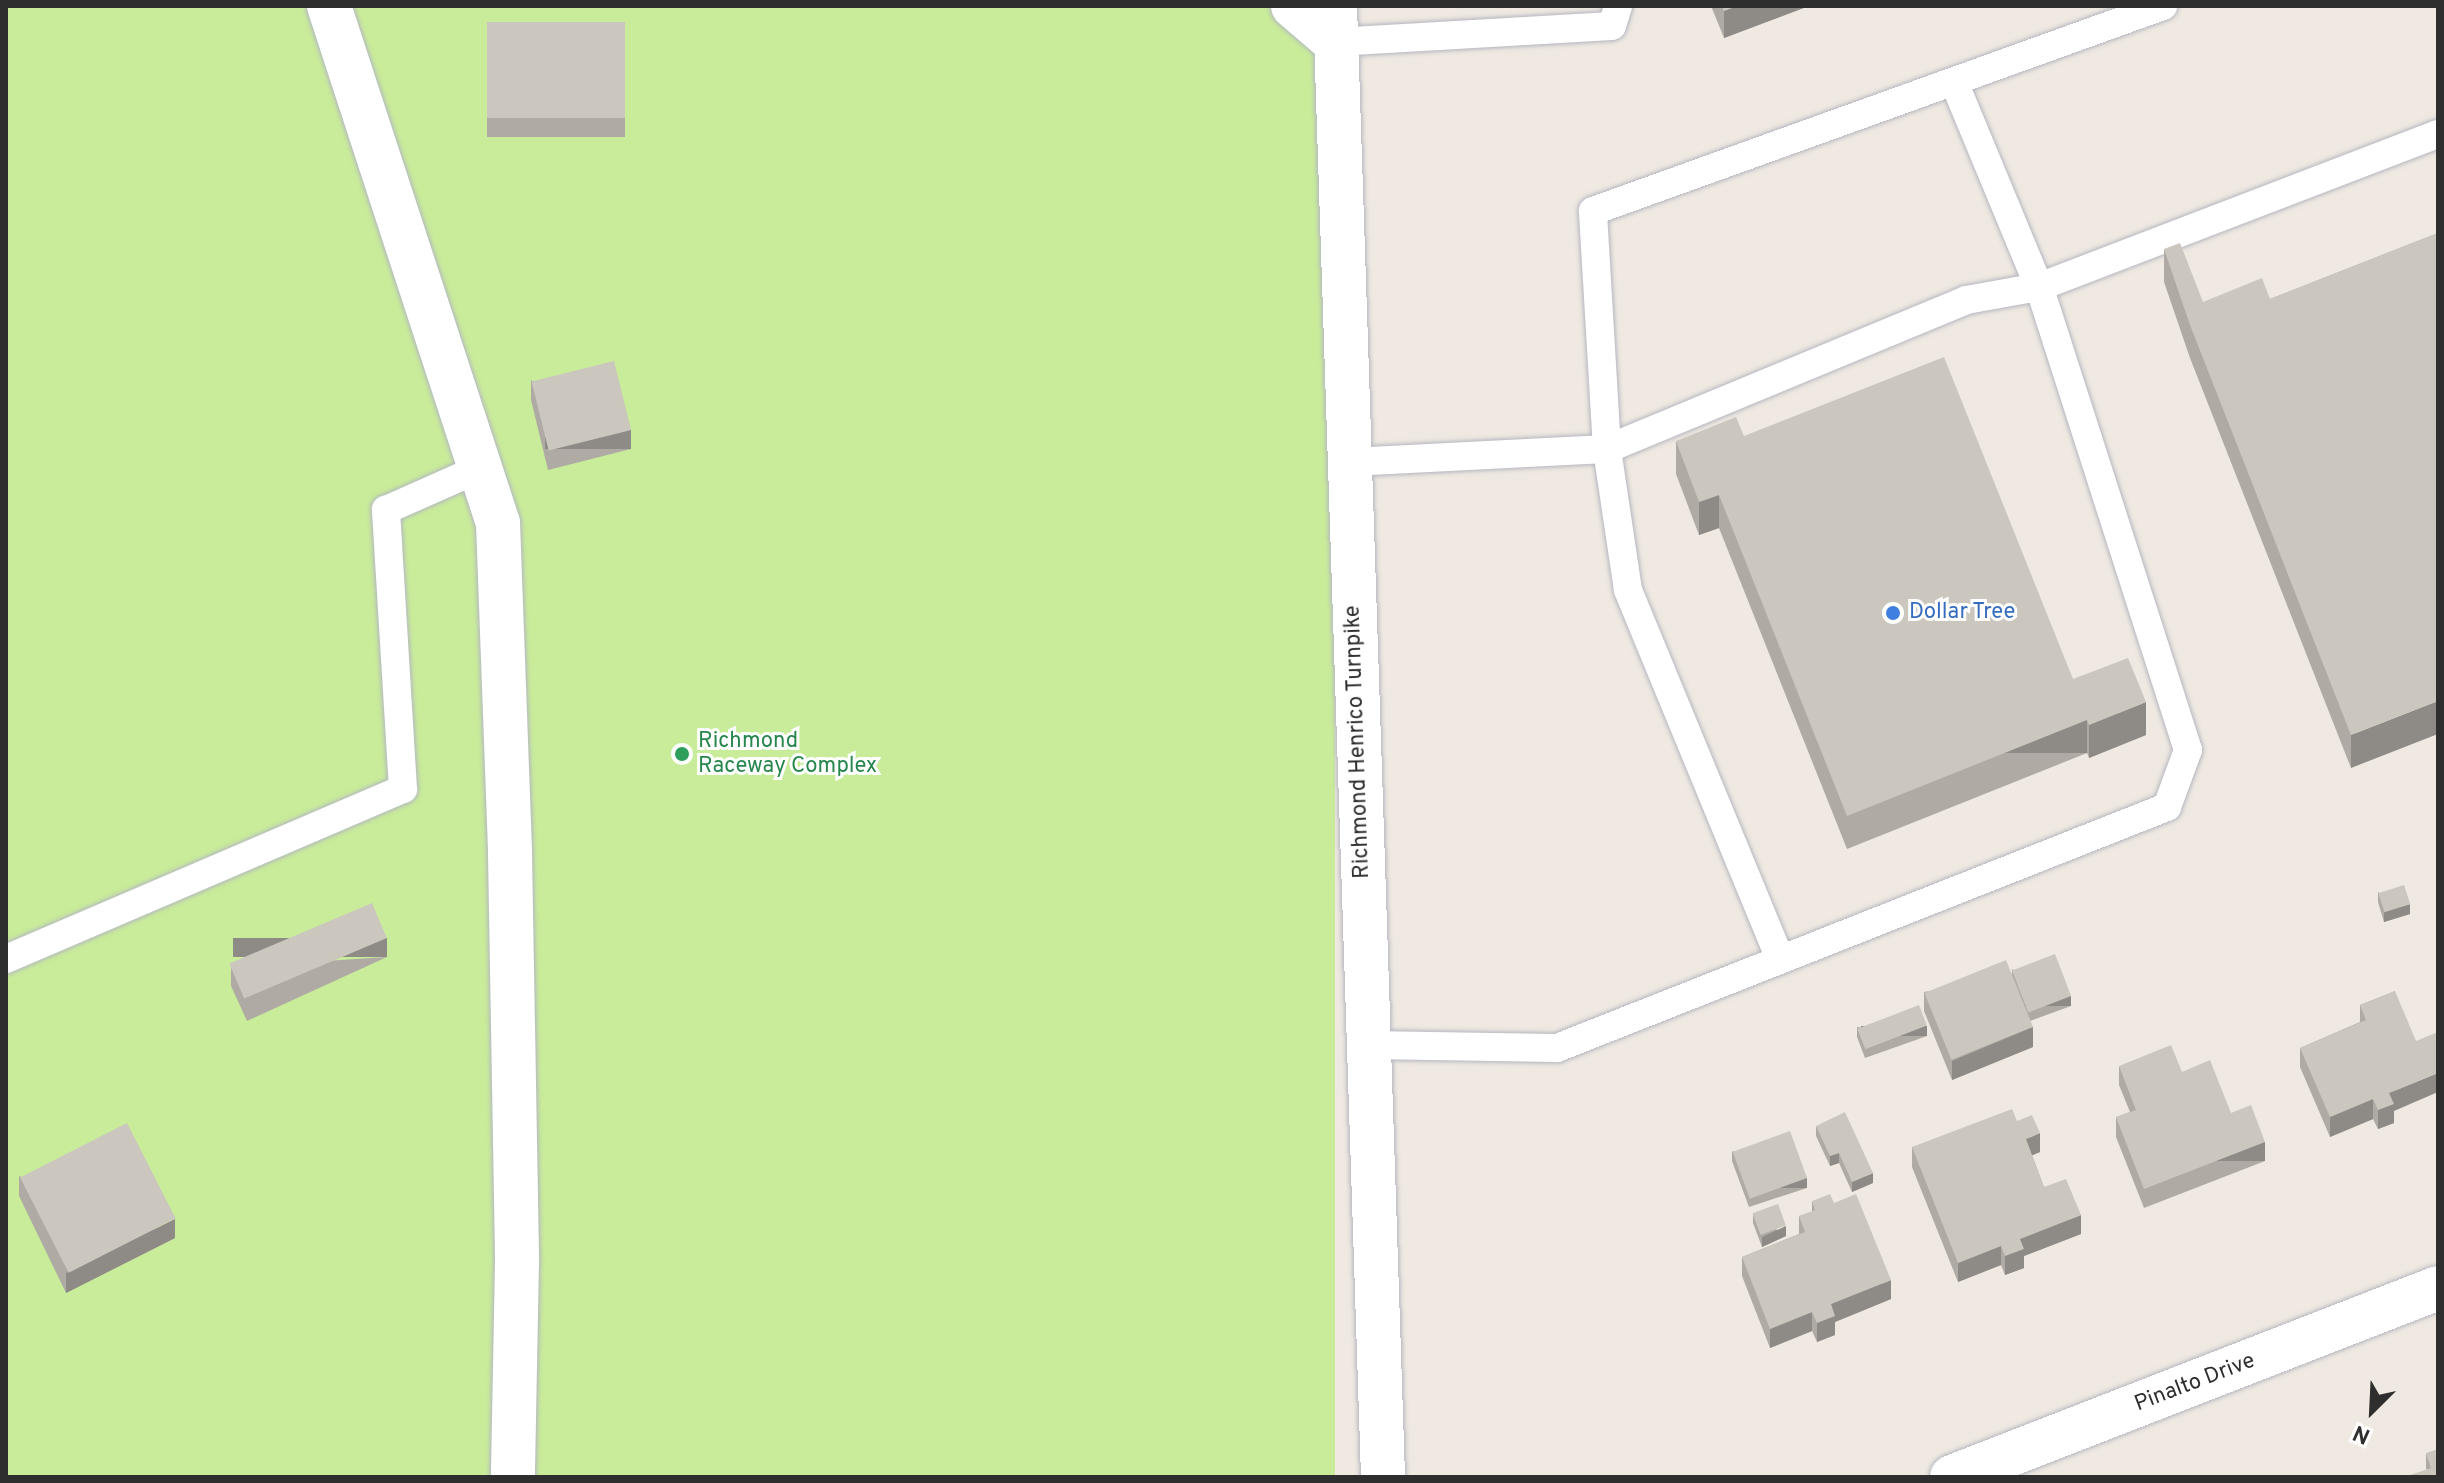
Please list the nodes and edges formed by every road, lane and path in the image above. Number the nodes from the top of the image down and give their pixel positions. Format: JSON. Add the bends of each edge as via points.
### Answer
{"nodes":[{"id":1,"x":329,"y":6,"type":"edge"},
{"id":2,"x":1293,"y":6,"type":"edge"},
{"id":3,"x":1618,"y":6,"type":"edge"},
{"id":4,"x":2163,"y":6,"type":"edge"},
{"id":5,"x":1335,"y":24,"type":"edge"},
{"id":6,"x":1955,"y":84,"type":"junction"},
{"id":7,"x":2438,"y":134,"type":"edge"},
{"id":8,"x":2039,"y":287,"type":"junction"},
{"id":9,"x":1607,"y":449,"type":"junction"},
{"id":10,"x":1349,"y":462,"type":"junction"},
{"id":11,"x":481,"y":468,"type":"junction"},
{"id":12,"x":6,"y":959,"type":"edge"},
{"id":13,"x":1780,"y":959,"type":"junction"},
{"id":14,"x":1368,"y":1045,"type":"junction"},
{"id":15,"x":2438,"y":1288,"type":"edge"},
{"id":16,"x":513,"y":1477,"type":"edge"},
{"id":17,"x":1383,"y":1477,"type":"edge"},
{"id":18,"x":1952,"y":1477,"type":"edge"}],
"edges":[{"from":1,"to":11,"type":"street"},
{"from":2,"to":5,"type":"street"},
{"from":3,"to":5,"type":"lane","via":[[1612,26]]},
{"from":4,"to":6,"type":"lane"},
{"from":5,"to":10,"type":"street","name":"Richmond Henrico Turnpike"},
{"from":6,"to":8,"type":"lane"},
{"from":6,"to":9,"type":"lane","via":[[1593,211]]},
{"from":7,"to":8,"type":"lane"},
{"from":8,"to":9,"type":"lane","via":[[1966,300]]},
{"from":8,"to":13,"type":"lane","via":[[2188,750],[2167,807]]},
{"from":9,"to":10,"type":"lane"},
{"from":9,"to":13,"type":"lane","via":[[1628,590]]},
{"from":10,"to":14,"type":"street","name":"Richmond Henrico Turnpike"},
{"from":11,"to":12,"type":"lane","via":[[386,510],[403,789]]},
{"from":11,"to":16,"type":"street","via":[[498,523],[508,729],[517,1262]]},
{"from":13,"to":14,"type":"lane","via":[[1557,1048]]},
{"from":14,"to":17,"type":"street","name":"Richmond Henrico Turnpike"},
{"from":15,"to":18,"type":"street","name":"Pinalto Drive"}]}
